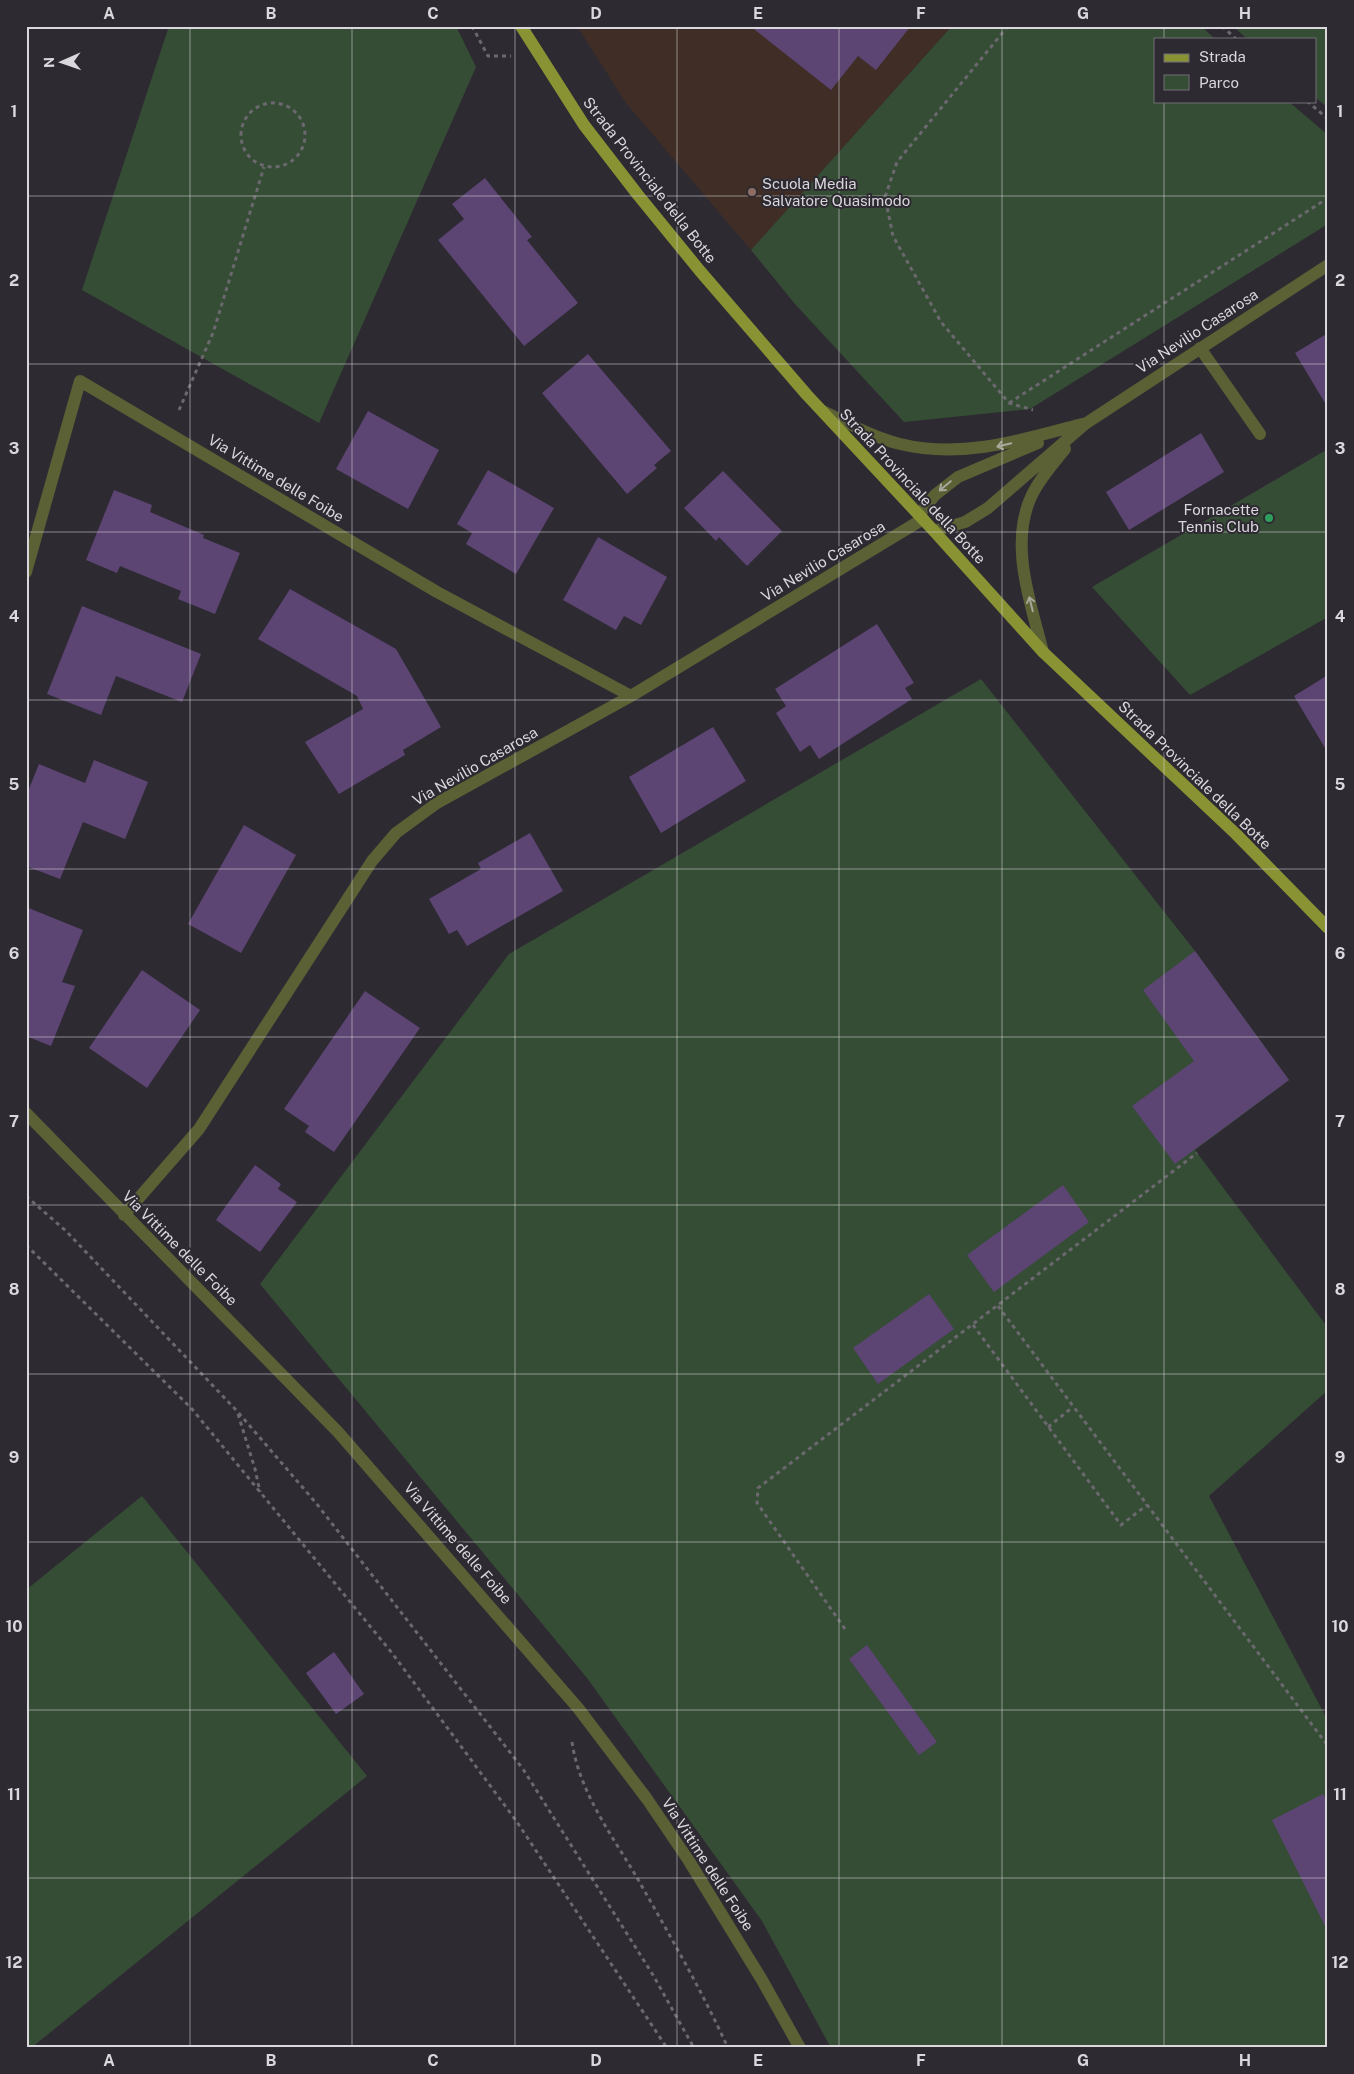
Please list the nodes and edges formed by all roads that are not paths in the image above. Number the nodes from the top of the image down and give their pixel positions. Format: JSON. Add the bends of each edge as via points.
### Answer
{"nodes":[{"id":1,"x":521,"y":26,"type":"edge"},
{"id":2,"x":1328,"y":265,"type":"edge"},
{"id":3,"x":1200,"y":348,"type":"junction"},
{"id":4,"x":822,"y":411,"type":"junction"},
{"id":5,"x":1085,"y":424,"type":"junction"},
{"id":6,"x":1260,"y":434,"type":"dead end"},
{"id":7,"x":921,"y":517,"type":"junction"},
{"id":8,"x":934,"y":531,"type":"junction"},
{"id":9,"x":26,"y":572,"type":"edge"},
{"id":10,"x":1043,"y":652,"type":"junction"},
{"id":11,"x":630,"y":696,"type":"junction"},
{"id":12,"x":1328,"y":928,"type":"edge"},
{"id":13,"x":26,"y":1112,"type":"edge"},
{"id":14,"x":124,"y":1215,"type":"junction"},
{"id":15,"x":800,"y":2048,"type":"edge"}],
"edges":[{"from":1,"to":4,"type":"main road","name":"Strada Provinciale della Botte","via":[[584,125],[700,271]]},
{"from":2,"to":3,"type":"street","name":"Via Nevilio Casarosa"},
{"from":3,"to":5,"type":"street","name":"Via Nevilio Casarosa"},
{"from":3,"to":6,"type":"street"},
{"from":5,"to":4,"type":"street","name":"Via Nevilio Casarosa","one_way":true,"via":[[993,447],[945,450],[899,444]]},
{"from":4,"to":7,"type":"main road","name":"Strada Provinciale della Botte"},
{"from":5,"to":7,"type":"street","name":"Via Nevilio Casarosa","one_way":true,"via":[[958,476],[936,494]]},
{"from":5,"to":8,"type":"street","name":"Via Nevilio Casarosa","via":[[988,508],[965,522]]},
{"from":10,"to":5,"type":"street","name":"Via Nevilio Casarosa","one_way":true,"via":[[1028,595],[1022,526],[1032,495]]},
{"from":7,"to":8,"type":"main road","name":"Strada Provinciale della Botte"},
{"from":7,"to":11,"type":"street","name":"Via Nevilio Casarosa"},
{"from":8,"to":10,"type":"main road","name":"Strada Provinciale della Botte"},
{"from":9,"to":11,"type":"street","name":"Via Vittime delle Foibe","via":[[80,381],[436,592]]},
{"from":10,"to":12,"type":"main road","name":"Strada Provinciale della Botte","via":[[1236,834]]},
{"from":11,"to":14,"type":"street","name":"Via Nevilio Casarosa","via":[[437,803],[396,833],[372,861],[199,1129]]},
{"from":13,"to":14,"type":"street","name":"Via Vittime delle Foibe"},
{"from":14,"to":15,"type":"street","name":"Via Vittime delle Foibe","via":[[338,1432],[578,1708],[689,1861]]}]}
